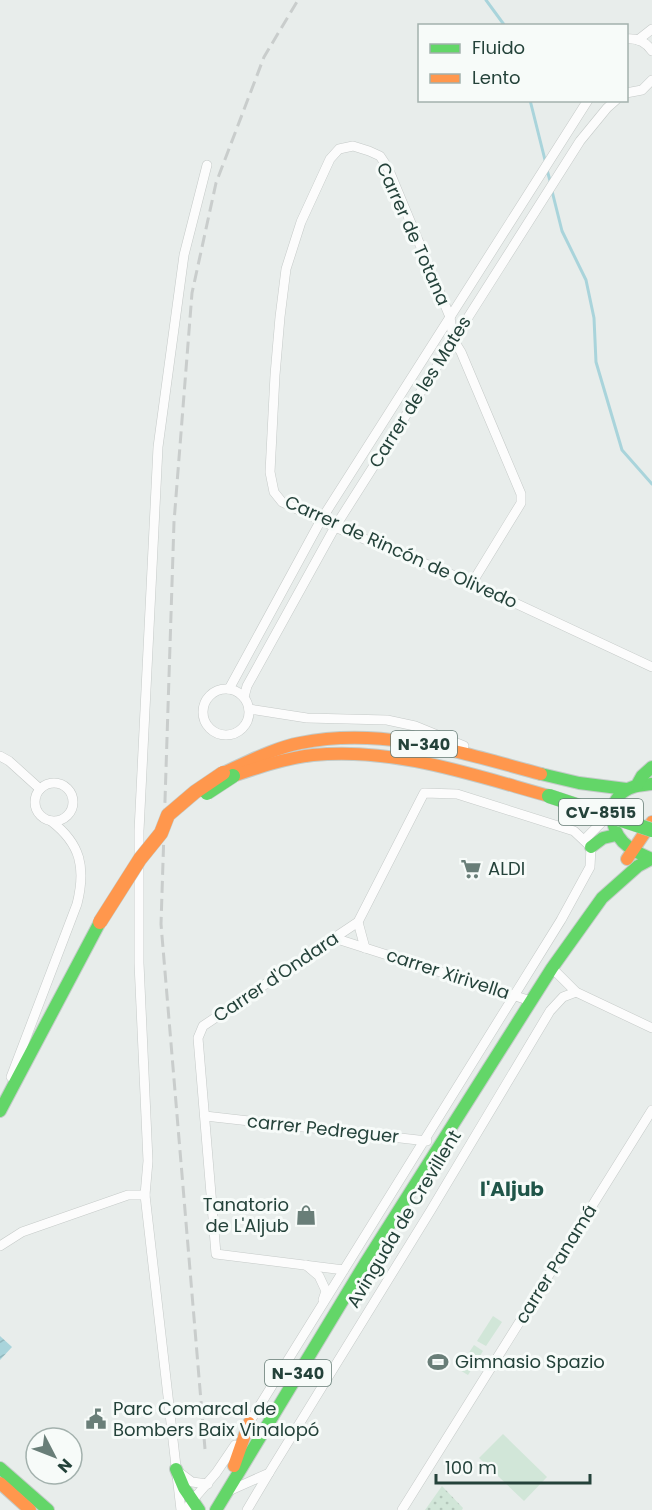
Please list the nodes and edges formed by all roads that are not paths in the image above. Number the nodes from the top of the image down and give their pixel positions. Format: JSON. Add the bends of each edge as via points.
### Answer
{"nodes":[{"id":1,"x":652,"y":30,"type":"edge"},
{"id":2,"x":628,"y":39,"type":"edge"},
{"id":3,"x":638,"y":40,"type":"junction"},
{"id":4,"x":652,"y":51,"type":"edge"},
{"id":5,"x":652,"y":80,"type":"edge"},
{"id":6,"x":628,"y":93,"type":"edge"},
{"id":7,"x":587,"y":102,"type":"edge"},
{"id":8,"x":614,"y":102,"type":"edge"},
{"id":9,"x":369,"y":151,"type":"joint"},
{"id":10,"x":207,"y":165,"type":"dead end"},
{"id":11,"x":450,"y":317,"type":"junction"},
{"id":12,"x":453,"y":339,"type":"junction"},
{"id":13,"x":321,"y":520,"type":"junction"},
{"id":14,"x":335,"y":527,"type":"junction"},
{"id":15,"x":472,"y":583,"type":"junction"},
{"id":16,"x":652,"y":667,"type":"edge"},
{"id":17,"x":229,"y":689,"type":"junction"},
{"id":18,"x":244,"y":698,"type":"junction"},
{"id":19,"x":249,"y":709,"type":"junction"},
{"id":20,"x":0,"y":756,"type":"edge"},
{"id":21,"x":504,"y":764,"type":"junction"},
{"id":22,"x":652,"y":767,"type":"edge"},
{"id":23,"x":228,"y":775,"type":"junction"},
{"id":24,"x":652,"y":784,"type":"edge"},
{"id":25,"x":632,"y":787,"type":"junction"},
{"id":26,"x":40,"y":789,"type":"junction"},
{"id":27,"x":612,"y":813,"type":"junction"},
{"id":28,"x":51,"y":821,"type":"junction"},
{"id":29,"x":652,"y":822,"type":"edge"},
{"id":30,"x":652,"y":830,"type":"edge"},
{"id":31,"x":616,"y":835,"type":"junction"},
{"id":32,"x":587,"y":844,"type":"junction"},
{"id":33,"x":632,"y":851,"type":"junction"},
{"id":34,"x":652,"y":859,"type":"edge"},
{"id":35,"x":602,"y":898,"type":"junction"},
{"id":36,"x":358,"y":922,"type":"junction"},
{"id":37,"x":334,"y":938,"type":"junction"},
{"id":38,"x":365,"y":948,"type":"junction"},
{"id":39,"x":552,"y":968,"type":"junction"},
{"id":40,"x":576,"y":992,"type":"junction"},
{"id":41,"x":513,"y":995,"type":"junction"},
{"id":42,"x":531,"y":1001,"type":"junction"},
{"id":43,"x":652,"y":1028,"type":"edge"},
{"id":44,"x":10,"y":1093,"type":"junction"},
{"id":45,"x":652,"y":1110,"type":"edge"},
{"id":46,"x":0,"y":1111,"type":"edge"},
{"id":47,"x":205,"y":1116,"type":"junction"},
{"id":48,"x":425,"y":1141,"type":"junction"},
{"id":49,"x":442,"y":1143,"type":"junction"},
{"id":50,"x":145,"y":1195,"type":"junction"},
{"id":51,"x":0,"y":1246,"type":"edge"},
{"id":52,"x":366,"y":1262,"type":"junction"},
{"id":53,"x":306,"y":1265,"type":"junction"},
{"id":54,"x":345,"y":1268,"type":"junction"},
{"id":55,"x":322,"y":1304,"type":"junction"},
{"id":56,"x":249,"y":1423,"type":"junction"},
{"id":57,"x":0,"y":1468,"type":"edge"},
{"id":58,"x":176,"y":1469,"type":"junction"},
{"id":59,"x":269,"y":1473,"type":"junction"},
{"id":60,"x":0,"y":1483,"type":"edge"},
{"id":61,"x":208,"y":1484,"type":"junction"},
{"id":62,"x":227,"y":1489,"type":"junction"},
{"id":63,"x":193,"y":1506,"type":"edge"},
{"id":64,"x":30,"y":1510,"type":"edge"},
{"id":65,"x":48,"y":1510,"type":"edge"},
{"id":66,"x":181,"y":1510,"type":"edge"},
{"id":67,"x":216,"y":1510,"type":"edge"},
{"id":68,"x":247,"y":1510,"type":"edge"},
{"id":69,"x":402,"y":1510,"type":"edge"}],
"edges":[{"from":1,"to":3,"type":"street"},
{"from":2,"to":3,"type":"street"},
{"from":3,"to":4,"type":"street"},
{"from":5,"to":6,"type":"street","via":[[642,90]]},
{"from":7,"to":11,"type":"street","name":"Carrer de les Mates"},
{"from":8,"to":12,"type":"street","name":"Carrer de les Mates","via":[[580,141]]},
{"from":9,"to":11,"type":"street","name":"Carrer de Totana","via":[[380,156],[388,168]]},
{"from":9,"to":13,"type":"street","name":"Carrer de Rincón de Olivedo","via":[[353,146],[339,149],[330,159],[301,222],[286,269],[270,472],[274,492],[282,502]]},
{"from":10,"to":50,"type":"street","via":[[184,255],[158,447],[139,831],[139,963],[148,1161]]},
{"from":11,"to":12,"type":"street","name":"Carrer de Totana"},
{"from":11,"to":13,"type":"street","name":"Carrer de les Mates"},
{"from":12,"to":14,"type":"street","name":"Carrer de les Mates"},
{"from":12,"to":15,"type":"street","name":"Carrer de Totana","via":[[521,494],[521,503]]},
{"from":13,"to":14,"type":"street","name":"Carrer de Rincón de Olivedo"},
{"from":13,"to":17,"type":"street","name":"Carrer de les Mates"},
{"from":14,"to":15,"type":"street","name":"Carrer de Rincón de Olivedo"},
{"from":14,"to":18,"type":"street","name":"Carrer de les Mates"},
{"from":15,"to":16,"type":"street","name":"Carrer de Rincón de Olivedo"},
{"from":17,"to":18,"type":"street"},
{"from":17,"to":19,"type":"street","via":[[207,698],[203,716],[208,727],[221,735],[236,733],[245,726]]},
{"from":18,"to":19,"type":"street"},
{"from":19,"to":21,"type":"street","via":[[307,718],[387,720],[415,726]]},
{"from":20,"to":26,"type":"street"},
{"from":21,"to":23,"type":"main road","number":"N-340","via":[[425,744],[384,737],[351,737],[299,743],[258,757]]},
{"from":21,"to":25,"type":"main road","number":"N-340","via":[[577,784]]},
{"from":22,"to":25,"type":"main road"},
{"from":23,"to":30,"type":"main road","number":"CV-8515","bridge":true,"via":[[314,755],[404,759],[549,796]]},
{"from":23,"to":44,"type":"main road","number":"N-340","bridge":true,"via":[[195,792],[168,815],[161,833],[87,944]]},
{"from":24,"to":25,"type":"main road"},
{"from":25,"to":27,"type":"main road","via":[[614,802]]},
{"from":26,"to":28,"type":"street","via":[[36,809]]},
{"from":26,"to":28,"type":"street","via":[[57,783],[72,795],[68,815]]},
{"from":27,"to":31,"type":"main road"},
{"from":27,"to":32,"type":"street"},
{"from":28,"to":44,"type":"street","via":[[74,845],[82,885],[16,1062]]},
{"from":29,"to":33,"type":"main road","number":"N-340"},
{"from":31,"to":32,"type":"main road"},
{"from":31,"to":33,"type":"main road"},
{"from":32,"to":36,"type":"street","name":"Carrer d'Ondara","via":[[574,831],[457,794],[424,793]]},
{"from":32,"to":41,"type":"street","name":"Avinguda de Crevillent","via":[[590,867]]},
{"from":33,"to":34,"type":"main road"},
{"from":33,"to":35,"type":"main road","number":"N-340"},
{"from":34,"to":35,"type":"main road","name":"Avinguda de Crevillent","number":"N-340","via":[[638,866]]},
{"from":35,"to":39,"type":"main road","name":"Avinguda de Crevillent","number":"N-340"},
{"from":36,"to":37,"type":"street","name":"Carrer d'Ondara"},
{"from":36,"to":38,"type":"street","name":"carrer Xirivella"},
{"from":37,"to":38,"type":"street","name":"carrer Xirivella"},
{"from":37,"to":47,"type":"street","name":"Carrer d'Ondara","via":[[203,1026],[198,1038]]},
{"from":38,"to":41,"type":"street","name":"carrer Xirivella"},
{"from":39,"to":40,"type":"street"},
{"from":39,"to":42,"type":"main road","name":"Avinguda de Crevillent","number":"N-340"},
{"from":40,"to":43,"type":"street"},
{"from":40,"to":59,"type":"street","name":"Avinguda de Crevillent","via":[[563,997],[550,1011]]},
{"from":41,"to":42,"type":"street","name":"carrer Xirivella"},
{"from":41,"to":48,"type":"street","name":"Avinguda de Crevillent"},
{"from":42,"to":49,"type":"main road","name":"Avinguda de Crevillent","number":"N-340"},
{"from":44,"to":46,"type":"main road","number":"N-340"},
{"from":45,"to":69,"type":"street","name":"carrer Panamá"},
{"from":47,"to":48,"type":"street","name":"carrer Pedreguer"},
{"from":47,"to":53,"type":"street","name":"Carrer d'Ondara","via":[[216,1254]]},
{"from":48,"to":49,"type":"street","name":"carrer Pedreguer"},
{"from":48,"to":54,"type":"street","name":"Avinguda de Crevillent"},
{"from":49,"to":52,"type":"main road","name":"Avinguda de Crevillent","number":"N-340"},
{"from":50,"to":51,"type":"street","via":[[128,1196],[22,1232]]},
{"from":50,"to":58,"type":"street"},
{"from":52,"to":54,"type":"street","name":"Avinguda de Crevillent"},
{"from":52,"to":62,"type":"main road","name":"Avinguda de Crevillent","number":"N-340"},
{"from":53,"to":54,"type":"street"},
{"from":53,"to":55,"type":"street","via":[[319,1276],[326,1291]]},
{"from":54,"to":55,"type":"street","name":"Avinguda de Crevillent"},
{"from":55,"to":56,"type":"street","name":"Avinguda de Crevillent"},
{"from":56,"to":61,"type":"street","name":"Avinguda de Crevillent"},
{"from":56,"to":62,"type":"main road"},
{"from":57,"to":65,"type":"main road"},
{"from":58,"to":61,"type":"street","via":[[192,1482]]},
{"from":58,"to":63,"type":"main road"},
{"from":58,"to":66,"type":"street"},
{"from":59,"to":62,"type":"street"},
{"from":59,"to":68,"type":"street","name":"Avinguda de Crevillent"},
{"from":60,"to":64,"type":"main road"},
{"from":61,"to":63,"type":"street","name":"Avinguda de Crevillent"},
{"from":62,"to":67,"type":"main road","name":"Avinguda de Crevillent","number":"N-340"}]}
